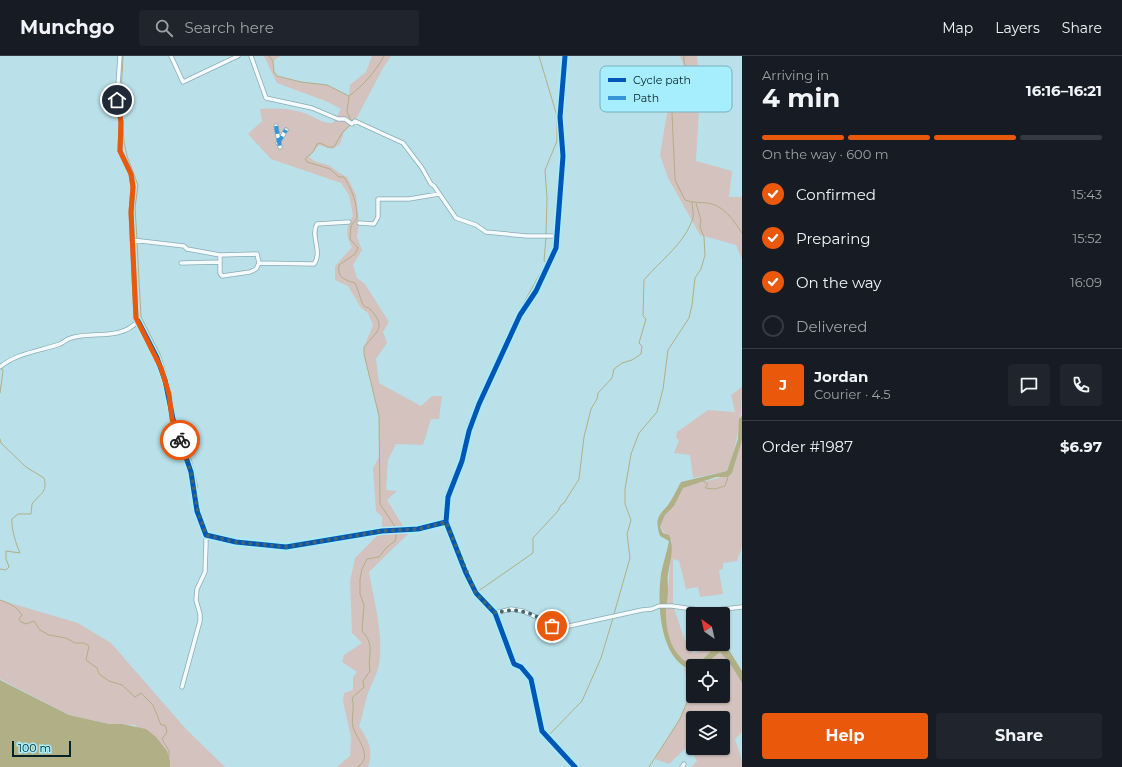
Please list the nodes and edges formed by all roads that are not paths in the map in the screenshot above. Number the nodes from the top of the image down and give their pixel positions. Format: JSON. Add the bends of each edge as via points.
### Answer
{"nodes":[{"id":1,"x":120,"y":56,"type":"edge"},
{"id":2,"x":171,"y":56,"type":"edge"},
{"id":3,"x":238,"y":56,"type":"edge"},
{"id":4,"x":251,"y":56,"type":"edge"},
{"id":5,"x":566,"y":56,"type":"edge"},
{"id":6,"x":276,"y":126,"type":"dead end"},
{"id":7,"x":286,"y":130,"type":"dead end"},
{"id":8,"x":439,"y":194,"type":"junction"},
{"id":9,"x":349,"y":222,"type":"dead end"},
{"id":10,"x":359,"y":223,"type":"dead end"},
{"id":11,"x":558,"y":236,"type":"junction"},
{"id":12,"x":132,"y":240,"type":"junction"},
{"id":13,"x":220,"y":255,"type":"junction"},
{"id":14,"x":220,"y":262,"type":"junction"},
{"id":15,"x":181,"y":263,"type":"dead end"},
{"id":16,"x":259,"y":263,"type":"junction"},
{"id":17,"x":138,"y":321,"type":"junction"},
{"id":18,"x":0,"y":367,"type":"edge"},
{"id":19,"x":446,"y":522,"type":"junction"},
{"id":20,"x":210,"y":537,"type":"junction"},
{"id":21,"x":742,"y":607,"type":"edge"},
{"id":22,"x":496,"y":613,"type":"junction"},
{"id":23,"x":182,"y":687,"type":"dead end"},
{"id":24,"x":575,"y":767,"type":"edge"}],
"edges":[{"from":1,"to":12,"type":"street","via":[[117,100],[121,122],[120,151],[131,174],[133,187]]},
{"from":2,"to":3,"type":"street","via":[[183,82]]},
{"from":4,"to":8,"type":"street","via":[[266,98],[312,108],[352,124],[355,121],[401,141]]},
{"from":5,"to":11,"type":"street","via":[[560,117],[563,156]]},
{"from":6,"to":7,"type":"street","via":[[279,145]]},
{"from":8,"to":10,"type":"street","via":[[409,199],[378,199],[377,221],[374,224]]},
{"from":8,"to":11,"type":"street","via":[[456,218],[476,225],[486,232]]},
{"from":9,"to":16,"type":"street","via":[[317,224],[316,263]]},
{"from":11,"to":19,"type":"street","via":[[556,248],[536,291],[520,315],[479,404],[448,497]]},
{"from":12,"to":13,"type":"street","via":[[184,246],[187,249]]},
{"from":12,"to":17,"type":"street"},
{"from":13,"to":14,"type":"street"},
{"from":13,"to":16,"type":"street","via":[[257,254]]},
{"from":14,"to":15,"type":"street"},
{"from":14,"to":16,"type":"street","via":[[222,276],[250,272],[256,269]]},
{"from":17,"to":18,"type":"street","via":[[133,327],[113,335],[70,338],[62,343],[13,358]]},
{"from":17,"to":20,"type":"street","via":[[163,374],[172,419],[191,472],[201,526]]},
{"from":19,"to":20,"type":"street","via":[[418,529],[382,531],[286,547]]},
{"from":19,"to":22,"type":"street","via":[[476,594]]},
{"from":20,"to":23,"type":"street","via":[[206,540],[205,572],[197,589],[196,600],[200,614],[198,629]]},
{"from":21,"to":22,"type":"street","via":[[706,611],[659,606],[560,628],[523,611],[512,609]]},
{"from":22,"to":24,"type":"street","via":[[514,664],[521,667],[531,679],[542,731]]}]}
